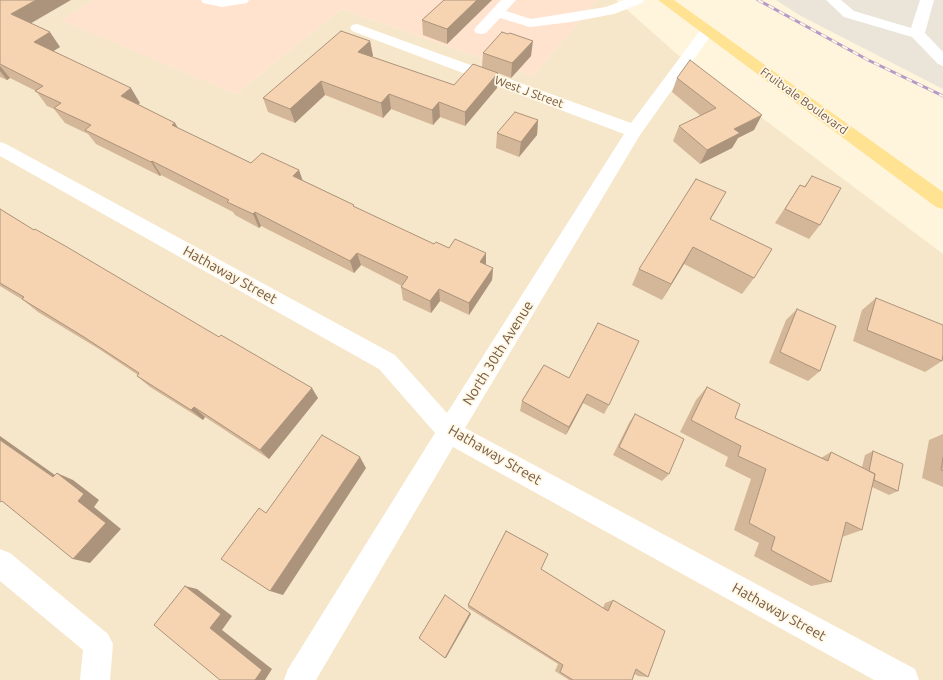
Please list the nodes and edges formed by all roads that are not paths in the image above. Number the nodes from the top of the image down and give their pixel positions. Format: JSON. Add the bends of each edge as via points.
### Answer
{"nodes":[{"id":1,"x":208,"y":0,"type":"edge"},
{"id":2,"x":242,"y":0,"type":"edge"},
{"id":3,"x":509,"y":0,"type":"edge"},
{"id":4,"x":637,"y":0,"type":"edge"},
{"id":5,"x":665,"y":0,"type":"edge"},
{"id":6,"x":833,"y":0,"type":"edge"},
{"id":7,"x":927,"y":0,"type":"edge"},
{"id":8,"x":497,"y":13,"type":"junction"},
{"id":9,"x":357,"y":28,"type":"dead end"},
{"id":10,"x":481,"y":30,"type":"dead end"},
{"id":11,"x":707,"y":32,"type":"junction"},
{"id":12,"x":917,"y":34,"type":"junction"},
{"id":13,"x":943,"y":61,"type":"edge"},
{"id":14,"x":634,"y":131,"type":"junction"},
{"id":15,"x":0,"y":148,"type":"edge"},
{"id":16,"x":943,"y":202,"type":"edge"},
{"id":17,"x":449,"y":432,"type":"junction"},
{"id":18,"x":0,"y":563,"type":"edge"},
{"id":19,"x":95,"y":680,"type":"edge"},
{"id":20,"x":299,"y":680,"type":"edge"},
{"id":21,"x":904,"y":680,"type":"edge"}],
"edges":[{"from":1,"to":2,"type":"street","via":[[222,3]]},
{"from":3,"to":8,"type":"street"},
{"from":4,"to":8,"type":"street","via":[[609,11],[530,23]]},
{"from":5,"to":11,"type":"main road","name":"Fruitvale Boulevard"},
{"from":6,"to":12,"type":"street","via":[[849,14]]},
{"from":7,"to":12,"type":"street"},
{"from":8,"to":10,"type":"street"},
{"from":9,"to":14,"type":"street","name":"West J Street"},
{"from":11,"to":14,"type":"street","name":"North 30th Avenue"},
{"from":11,"to":16,"type":"main road","name":"Fruitvale Boulevard"},
{"from":12,"to":13,"type":"street"},
{"from":14,"to":17,"type":"street","name":"North 30th Avenue"},
{"from":15,"to":17,"type":"street","name":"Hathaway Street","via":[[387,362]]},
{"from":17,"to":20,"type":"street","name":"North 30th Avenue"},
{"from":17,"to":21,"type":"street","name":"Hathaway Street"},
{"from":18,"to":19,"type":"street","via":[[98,644]]}]}
